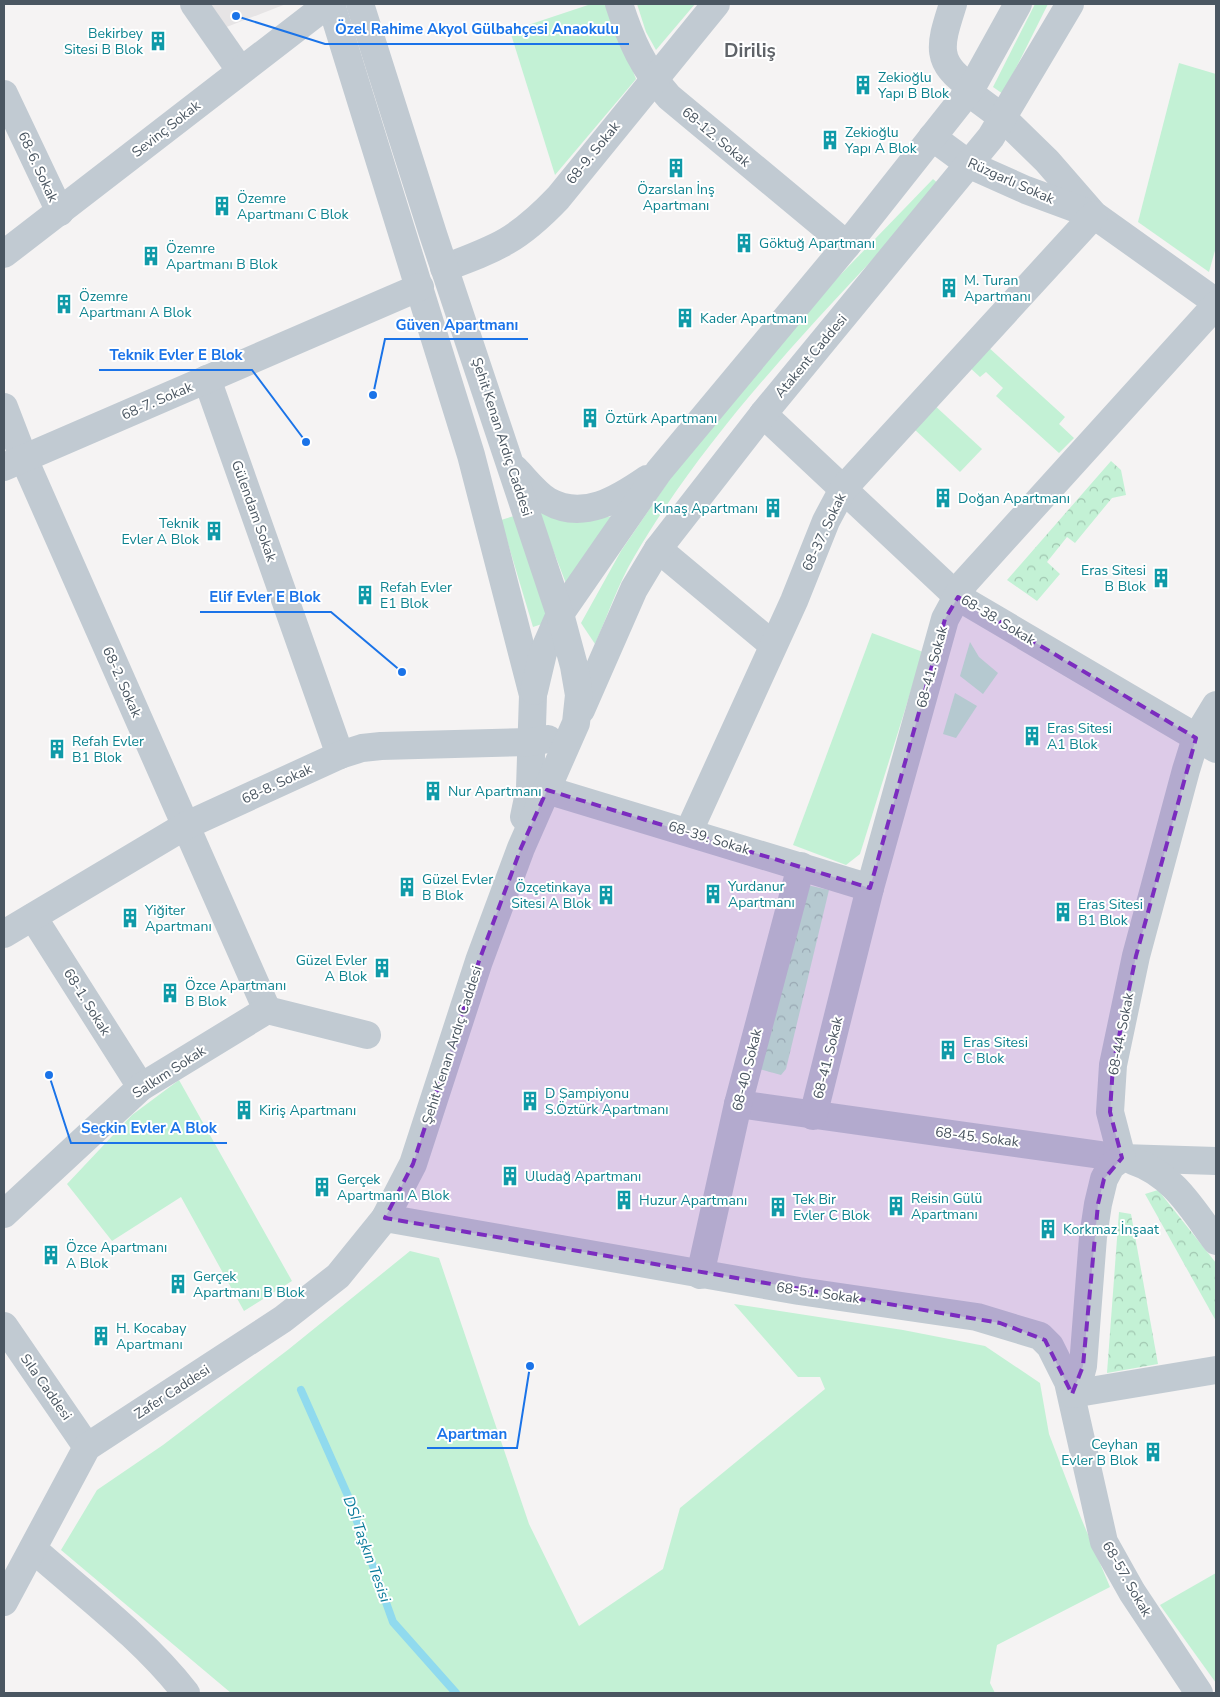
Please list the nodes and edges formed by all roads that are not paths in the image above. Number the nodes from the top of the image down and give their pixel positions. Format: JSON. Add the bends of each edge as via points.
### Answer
{"nodes":[{"id":1,"x":194,"y":4,"type":"edge"},
{"id":2,"x":329,"y":4,"type":"edge"},
{"id":3,"x":360,"y":4,"type":"edge"},
{"id":4,"x":619,"y":4,"type":"edge"},
{"id":5,"x":716,"y":4,"type":"edge"},
{"id":6,"x":953,"y":4,"type":"edge"},
{"id":7,"x":1018,"y":4,"type":"edge"},
{"id":8,"x":1070,"y":4,"type":"edge"},
{"id":9,"x":240,"y":70,"type":"junction"},
{"id":10,"x":653,"y":79,"type":"junction"},
{"id":11,"x":970,"y":90,"type":"junction"},
{"id":12,"x":4,"y":94,"type":"edge"},
{"id":13,"x":1003,"y":118,"type":"junction"},
{"id":14,"x":932,"y":137,"type":"junction"},
{"id":15,"x":970,"y":165,"type":"junction"},
{"id":16,"x":60,"y":212,"type":"junction"},
{"id":17,"x":1094,"y":215,"type":"junction"},
{"id":18,"x":847,"y":245,"type":"junction"},
{"id":19,"x":4,"y":254,"type":"edge"},
{"id":20,"x":444,"y":268,"type":"junction"},
{"id":21,"x":420,"y":287,"type":"junction"},
{"id":22,"x":1216,"y":304,"type":"edge"},
{"id":23,"x":207,"y":379,"type":"junction"},
{"id":24,"x":4,"y":407,"type":"edge"},
{"id":25,"x":763,"y":414,"type":"junction"},
{"id":26,"x":14,"y":463,"type":"edge"},
{"id":27,"x":511,"y":465,"type":"junction"},
{"id":28,"x":658,"y":471,"type":"junction"},
{"id":29,"x":843,"y":489,"type":"junction"},
{"id":30,"x":658,"y":549,"type":"junction"},
{"id":31,"x":958,"y":597,"type":"junction"},
{"id":32,"x":560,"y":614,"type":"junction"},
{"id":33,"x":773,"y":644,"type":"junction"},
{"id":34,"x":533,"y":695,"type":"junction"},
{"id":35,"x":1216,"y":705,"type":"edge"},
{"id":36,"x":576,"y":723,"type":"junction"},
{"id":37,"x":532,"y":742,"type":"junction"},
{"id":38,"x":1206,"y":743,"type":"edge"},
{"id":39,"x":340,"y":755,"type":"junction"},
{"id":40,"x":547,"y":790,"type":"junction"},
{"id":41,"x":185,"y":826,"type":"junction"},
{"id":42,"x":689,"y":831,"type":"junction"},
{"id":43,"x":800,"y":866,"type":"junction"},
{"id":44,"x":513,"y":868,"type":"junction"},
{"id":45,"x":870,"y":888,"type":"junction"},
{"id":46,"x":33,"y":917,"type":"junction"},
{"id":47,"x":4,"y":934,"type":"edge"},
{"id":48,"x":267,"y":1010,"type":"junction"},
{"id":49,"x":367,"y":1035,"type":"dead end"},
{"id":50,"x":141,"y":1087,"type":"junction"},
{"id":51,"x":738,"y":1104,"type":"junction"},
{"id":52,"x":813,"y":1116,"type":"junction"},
{"id":53,"x":1122,"y":1158,"type":"junction"},
{"id":54,"x":1216,"y":1161,"type":"edge"},
{"id":55,"x":4,"y":1214,"type":"edge"},
{"id":56,"x":385,"y":1218,"type":"junction"},
{"id":57,"x":1216,"y":1241,"type":"edge"},
{"id":58,"x":700,"y":1275,"type":"junction"},
{"id":59,"x":4,"y":1326,"type":"edge"},
{"id":60,"x":1216,"y":1370,"type":"edge"},
{"id":61,"x":1072,"y":1394,"type":"junction"},
{"id":62,"x":88,"y":1447,"type":"junction"},
{"id":63,"x":33,"y":1549,"type":"junction"},
{"id":64,"x":4,"y":1602,"type":"edge"},
{"id":65,"x":186,"y":1693,"type":"edge"},
{"id":66,"x":1199,"y":1693,"type":"edge"}],
"edges":[{"from":1,"to":9,"type":"street"},
{"from":2,"to":9,"type":"street","name":"Sevinç Sokak"},
{"from":2,"to":21,"type":"street","name":"Şehit Kenan Ardıç Caddesi"},
{"from":3,"to":20,"type":"street","name":"Şehit Kenan Ardıç Caddesi"},
{"from":4,"to":10,"type":"street","name":"68-12. Sokak","via":[[639,56]]},
{"from":5,"to":10,"type":"street","name":"68-9. Sokak"},
{"from":6,"to":11,"type":"street","name":"Rüzgarlı Sokak","via":[[942,40],[942,53],[947,66]]},
{"from":7,"to":11,"type":"street"},
{"from":8,"to":13,"type":"street","name":"Atakent Caddesi"},
{"from":9,"to":16,"type":"street","name":"Sevinç Sokak"},
{"from":10,"to":18,"type":"street","name":"68-12. Sokak","via":[[690,116]]},
{"from":10,"to":20,"type":"street","name":"68-9. Sokak","via":[[558,198],[533,224],[489,252]]},
{"from":11,"to":13,"type":"street","name":"Rüzgarlı Sokak"},
{"from":11,"to":14,"type":"street"},
{"from":12,"to":16,"type":"street","name":"68-6. Sokak"},
{"from":13,"to":15,"type":"street","name":"Atakent Caddesi"},
{"from":13,"to":17,"type":"street","name":"Rüzgarlı Sokak"},
{"from":14,"to":15,"type":"street","name":"Rüzgarlı Sokak"},
{"from":14,"to":18,"type":"street"},
{"from":15,"to":17,"type":"street","name":"Rüzgarlı Sokak"},
{"from":15,"to":25,"type":"street","name":"Atakent Caddesi"},
{"from":16,"to":19,"type":"street","name":"Sevinç Sokak"},
{"from":17,"to":22,"type":"street","name":"Rüzgarlı Sokak"},
{"from":17,"to":29,"type":"street","name":"68-37. Sokak"},
{"from":18,"to":28,"type":"street"},
{"from":20,"to":27,"type":"street","name":"Şehit Kenan Ardıç Caddesi"},
{"from":21,"to":23,"type":"street","name":"68-7. Sokak"},
{"from":21,"to":34,"type":"street","name":"Şehit Kenan Ardıç Caddesi","via":[[472,455]]},
{"from":22,"to":31,"type":"street","name":"68-41. Sokak","via":[[965,582]]},
{"from":23,"to":26,"type":"street","name":"68-7. Sokak"},
{"from":23,"to":39,"type":"street","name":"Gülendam Sokak"},
{"from":24,"to":26,"type":"street","name":"68-2. Sokak"},
{"from":25,"to":29,"type":"street","name":"68-38. Sokak"},
{"from":25,"to":30,"type":"street","name":"Atakent Caddesi"},
{"from":26,"to":41,"type":"street","name":"68-2. Sokak"},
{"from":27,"to":28,"type":"street","via":[[548,501],[563,507],[591,509],[608,504]]},
{"from":27,"to":32,"type":"street","name":"Şehit Kenan Ardıç Caddesi"},
{"from":28,"to":32,"type":"street"},
{"from":29,"to":31,"type":"street","name":"68-38. Sokak"},
{"from":29,"to":33,"type":"street","name":"68-37. Sokak"},
{"from":30,"to":33,"type":"street"},
{"from":30,"to":36,"type":"street","name":"Atakent Caddesi","via":[[626,606]]},
{"from":31,"to":38,"type":"street","name":"68-38. Sokak"},
{"from":31,"to":45,"type":"street","name":"68-41. Sokak","via":[[945,619]]},
{"from":32,"to":34,"type":"street","via":[[543,654]]},
{"from":32,"to":36,"type":"street","name":"Şehit Kenan Ardıç Caddesi","via":[[577,685]]},
{"from":33,"to":42,"type":"street","name":"68-37. Sokak"},
{"from":34,"to":37,"type":"street","name":"Şehit Kenan Ardıç Caddesi"},
{"from":35,"to":38,"type":"street","name":"68-44. Sokak"},
{"from":36,"to":37,"type":"street","name":"68-8. Sokak","via":[[549,739]]},
{"from":36,"to":40,"type":"street","name":"Şehit Kenan Ardıç Caddesi"},
{"from":37,"to":39,"type":"street","name":"68-8. Sokak","via":[[381,746]]},
{"from":37,"to":44,"type":"street","name":"Şehit Kenan Ardıç Caddesi","via":[[530,788]]},
{"from":38,"to":53,"type":"street","name":"68-44. Sokak","via":[[1136,956],[1113,1065],[1110,1112]]},
{"from":39,"to":41,"type":"street","name":"68-8. Sokak"},
{"from":40,"to":42,"type":"street","name":"68-39. Sokak"},
{"from":40,"to":44,"type":"street","name":"Şehit Kenan Ardıç Caddesi"},
{"from":41,"to":46,"type":"street","name":"68-8. Sokak"},
{"from":41,"to":48,"type":"street","name":"68-2. Sokak"},
{"from":42,"to":43,"type":"street","name":"68-39. Sokak"},
{"from":43,"to":45,"type":"street","name":"68-39. Sokak"},
{"from":43,"to":51,"type":"street","name":"68-40. Sokak"},
{"from":44,"to":56,"type":"street","name":"Şehit Kenan Ardıç Caddesi","via":[[413,1164]]},
{"from":45,"to":52,"type":"street","name":"68-41. Sokak"},
{"from":46,"to":47,"type":"street","name":"68-8. Sokak"},
{"from":46,"to":50,"type":"street","name":"68-1. Sokak"},
{"from":48,"to":49,"type":"street"},
{"from":48,"to":50,"type":"street","name":"Salkım Sokak"},
{"from":50,"to":55,"type":"street","name":"Salkım Sokak"},
{"from":51,"to":52,"type":"street","name":"68-45. Sokak"},
{"from":51,"to":58,"type":"street","name":"68-40. Sokak"},
{"from":52,"to":53,"type":"street","name":"68-45. Sokak"},
{"from":53,"to":54,"type":"street","name":"68-45. Sokak"},
{"from":53,"to":57,"type":"street","via":[[1141,1164],[1169,1181],[1181,1192]]},
{"from":53,"to":61,"type":"street","via":[[1104,1179],[1098,1204],[1083,1366]]},
{"from":56,"to":58,"type":"street","name":"68-51. Sokak"},
{"from":56,"to":62,"type":"street","name":"Zafer Caddesi","via":[[338,1276],[290,1313]]},
{"from":58,"to":61,"type":"street","name":"68-51. Sokak","via":[[977,1317],[1024,1330],[1040,1336],[1050,1346]]},
{"from":59,"to":62,"type":"street","name":"Sıla Caddesi"},
{"from":60,"to":61,"type":"street"},
{"from":61,"to":66,"type":"street","name":"68-57. Sokak","via":[[1104,1542],[1132,1592]]},
{"from":62,"to":63,"type":"street","name":"Zafer Caddesi"},
{"from":63,"to":64,"type":"street","name":"Zafer Caddesi"},
{"from":63,"to":65,"type":"street","via":[[119,1623]]}]}
